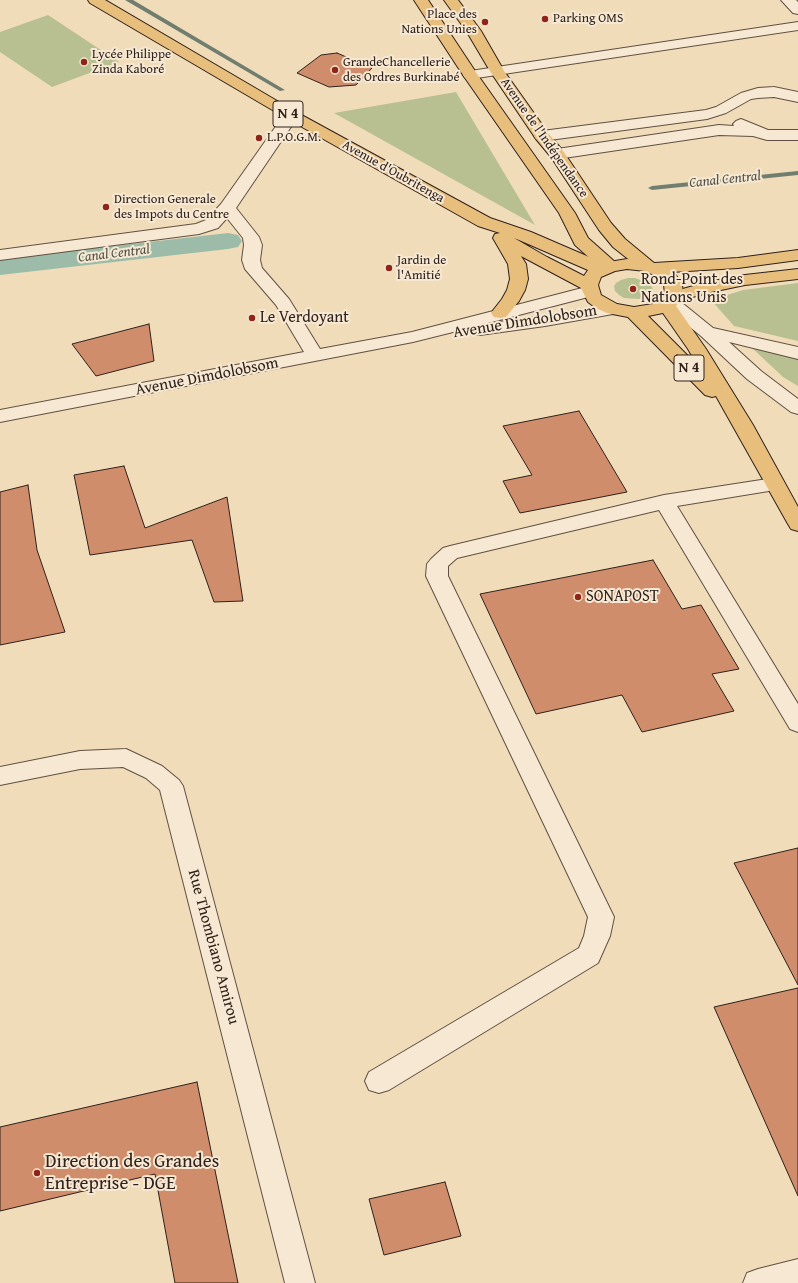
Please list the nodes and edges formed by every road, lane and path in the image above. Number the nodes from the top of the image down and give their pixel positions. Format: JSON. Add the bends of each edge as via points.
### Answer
{"nodes":[{"id":1,"x":95,"y":0,"type":"edge"},
{"id":2,"x":421,"y":0,"type":"edge"},
{"id":3,"x":451,"y":0,"type":"edge"},
{"id":4,"x":788,"y":0,"type":"edge"},
{"id":5,"x":798,"y":10,"type":"edge"},
{"id":6,"x":798,"y":26,"type":"edge"},
{"id":7,"x":497,"y":71,"type":"junction"},
{"id":8,"x":470,"y":75,"type":"junction"},
{"id":9,"x":798,"y":97,"type":"edge"},
{"id":10,"x":735,"y":103,"type":"junction"},
{"id":11,"x":291,"y":115,"type":"junction"},
{"id":12,"x":754,"y":131,"type":"junction"},
{"id":13,"x":797,"y":135,"type":"edge"},
{"id":14,"x":542,"y":136,"type":"junction"},
{"id":15,"x":556,"y":154,"type":"junction"},
{"id":16,"x":227,"y":208,"type":"junction"},
{"id":17,"x":484,"y":222,"type":"junction"},
{"id":18,"x":501,"y":237,"type":"junction"},
{"id":19,"x":0,"y":255,"type":"edge"},
{"id":20,"x":798,"y":255,"type":"edge"},
{"id":21,"x":651,"y":267,"type":"junction"},
{"id":22,"x":605,"y":268,"type":"junction"},
{"id":23,"x":798,"y":274,"type":"edge"},
{"id":24,"x":589,"y":288,"type":"junction"},
{"id":25,"x":670,"y":302,"type":"junction"},
{"id":26,"x":612,"y":308,"type":"junction"},
{"id":27,"x":634,"y":312,"type":"junction"},
{"id":28,"x":500,"y":313,"type":"junction"},
{"id":29,"x":707,"y":332,"type":"junction"},
{"id":30,"x":413,"y":337,"type":"junction"},
{"id":31,"x":798,"y":353,"type":"edge"},
{"id":32,"x":315,"y":356,"type":"junction"},
{"id":33,"x":798,"y":408,"type":"edge"},
{"id":34,"x":0,"y":416,"type":"edge"},
{"id":35,"x":743,"y":424,"type":"junction"},
{"id":36,"x":774,"y":484,"type":"junction"},
{"id":37,"x":664,"y":502,"type":"junction"},
{"id":38,"x":798,"y":524,"type":"edge"},
{"id":39,"x":798,"y":723,"type":"edge"},
{"id":40,"x":0,"y":776,"type":"edge"},
{"id":41,"x":379,"y":1082,"type":"dead end"},
{"id":42,"x":794,"y":1277,"type":"edge"},
{"id":43,"x":300,"y":1283,"type":"edge"},
{"id":44,"x":758,"y":1283,"type":"edge"}],
"edges":[{"from":1,"to":11,"type":"main road","name":"Avenue d'Oubritenga","number":"N 4"},
{"from":2,"to":8,"type":"main road","name":"Avenue de l'Indépendance"},
{"from":3,"to":7,"type":"main road","name":"Avenue de l'Indépendance","via":[[474,31]]},
{"from":4,"to":5,"type":"street"},
{"from":6,"to":7,"type":"street"},
{"from":7,"to":8,"type":"street"},
{"from":7,"to":14,"type":"main road","name":"Avenue de l'Indépendance"},
{"from":8,"to":22,"type":"main road","name":"Avenue de l'Indépendance","via":[[567,213],[581,241]]},
{"from":9,"to":10,"type":"street","via":[[774,92],[758,93],[746,96]]},
{"from":10,"to":12,"type":"street","via":[[732,111],[735,119],[742,126]]},
{"from":10,"to":14,"type":"street","via":[[707,114]]},
{"from":11,"to":16,"type":"street"},
{"from":11,"to":17,"type":"main road","name":"Avenue d'Oubritenga","number":"N 4"},
{"from":12,"to":13,"type":"street","via":[[767,135]]},
{"from":12,"to":15,"type":"street","via":[[719,130]]},
{"from":14,"to":15,"type":"main road","name":"Avenue de l'Indépendance"},
{"from":15,"to":21,"type":"main road","name":"Avenue de l'Indépendance","via":[[619,243]]},
{"from":16,"to":19,"type":"street","via":[[212,224],[199,229]]},
{"from":16,"to":32,"type":"street","via":[[251,237],[251,260],[254,269],[283,302]]},
{"from":17,"to":18,"type":"main road","name":"Avenue d'Oubritenga","number":"N 4"},
{"from":17,"to":22,"type":"main road","name":"Avenue d'Oubritenga","number":"N 4"},
{"from":18,"to":24,"type":"main road","name":"Avenue d'Oubritenga","number":"N 4"},
{"from":18,"to":28,"type":"main road","via":[[517,264],[519,279],[510,301]]},
{"from":20,"to":21,"type":"main road","via":[[738,263]]},
{"from":21,"to":22,"type":"main road","number":"N 4","via":[[627,264]]},
{"from":21,"to":25,"type":"main road","number":"N 4","via":[[669,278],[673,284]]},
{"from":22,"to":24,"type":"main road","via":[[590,279]]},
{"from":23,"to":25,"type":"main road","via":[[708,287]]},
{"from":24,"to":26,"type":"main road","number":"N 4","via":[[594,298]]},
{"from":24,"to":28,"type":"street","name":"Avenue Dimdolobsom"},
{"from":25,"to":27,"type":"main road","number":"N 4","via":[[649,311]]},
{"from":25,"to":29,"type":"street"},
{"from":25,"to":35,"type":"main road","number":"N 4"},
{"from":26,"to":27,"type":"main road","number":"N 4"},
{"from":26,"to":30,"type":"street","name":"Avenue Dimdolobsom","via":[[504,328]]},
{"from":27,"to":35,"type":"main road","number":"N 4"},
{"from":28,"to":30,"type":"street","name":"Avenue Dimdolobsom"},
{"from":29,"to":31,"type":"street"},
{"from":29,"to":33,"type":"street","via":[[754,375]]},
{"from":30,"to":32,"type":"street","name":"Avenue Dimdolobsom"},
{"from":32,"to":34,"type":"street","name":"Avenue Dimdolobsom"},
{"from":35,"to":36,"type":"main road","number":"N 4"},
{"from":36,"to":37,"type":"street"},
{"from":36,"to":38,"type":"main road","number":"N 4"},
{"from":37,"to":39,"type":"street"},
{"from":37,"to":41,"type":"street","via":[[450,553],[438,564],[437,576],[601,918],[589,955]]},
{"from":40,"to":43,"type":"street","name":"Rue Thombiano Amirou","via":[[80,760],[126,758],[154,772],[171,786]]},
{"from":42,"to":44,"type":"street"}]}
